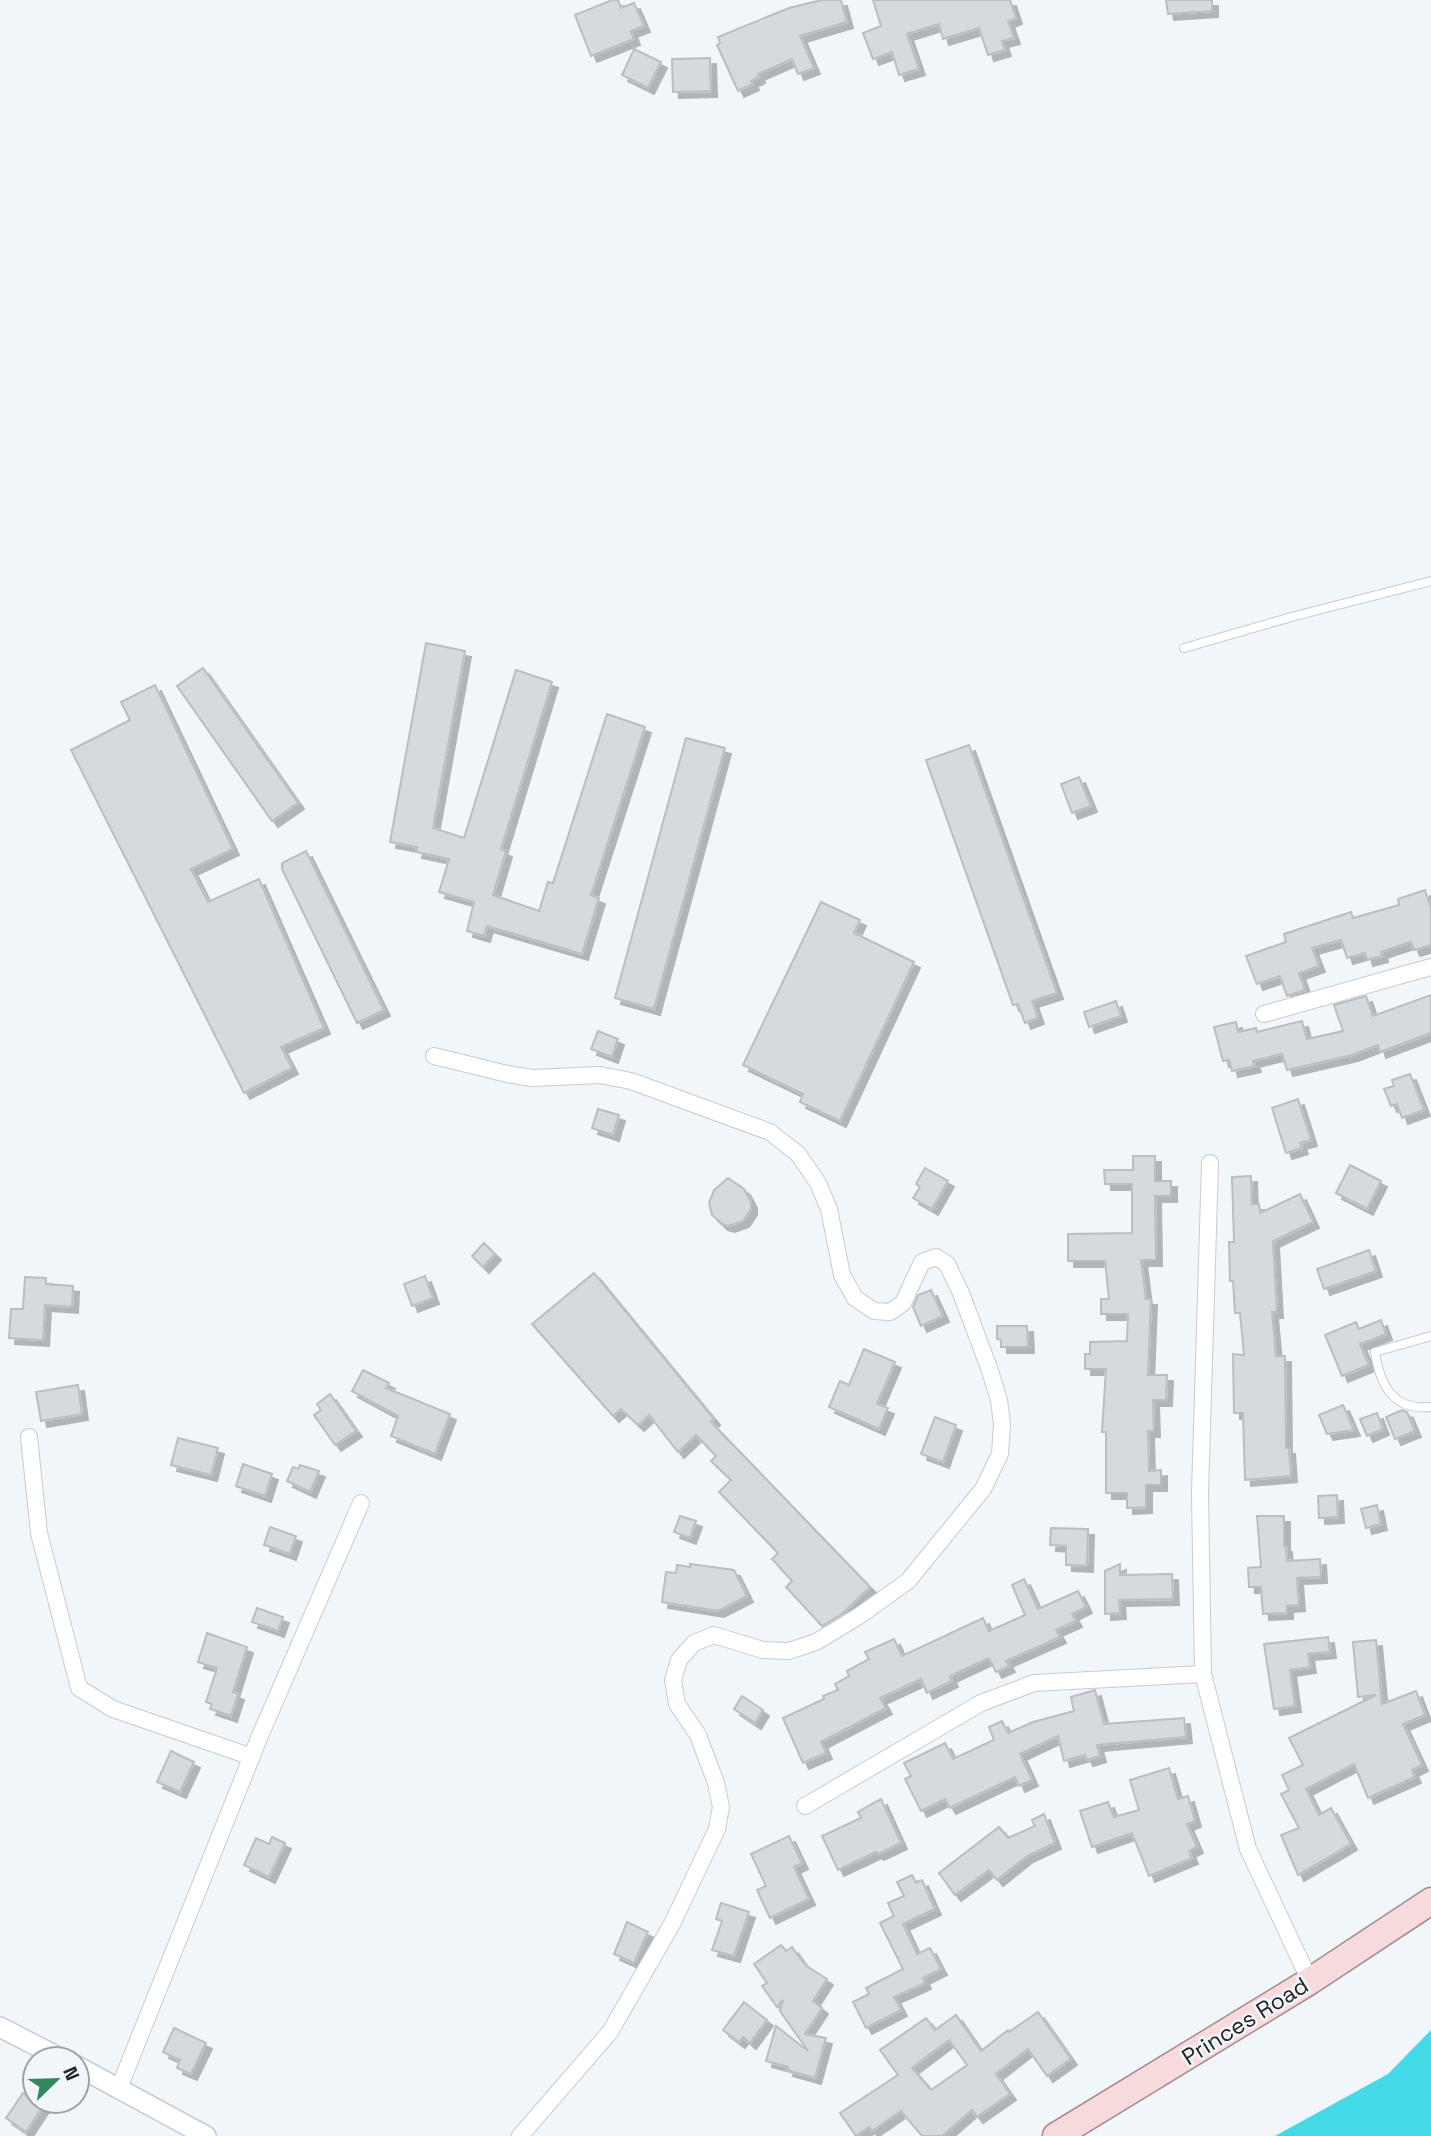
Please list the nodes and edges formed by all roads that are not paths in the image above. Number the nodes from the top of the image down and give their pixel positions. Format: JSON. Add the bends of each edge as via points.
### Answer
{"nodes":[{"id":1,"x":1431,"y":581,"type":"edge"},
{"id":2,"x":1184,"y":648,"type":"dead end"},
{"id":3,"x":1431,"y":967,"type":"edge"},
{"id":4,"x":1264,"y":1014,"type":"dead end"},
{"id":5,"x":434,"y":1056,"type":"dead end"},
{"id":6,"x":1210,"y":1163,"type":"dead end"},
{"id":7,"x":1431,"y":1336,"type":"edge"},
{"id":8,"x":1431,"y":1407,"type":"edge"},
{"id":9,"x":29,"y":1437,"type":"dead end"},
{"id":10,"x":361,"y":1503,"type":"dead end"},
{"id":11,"x":1203,"y":1674,"type":"junction"},
{"id":12,"x":252,"y":1757,"type":"junction"},
{"id":13,"x":806,"y":1806,"type":"dead end"},
{"id":14,"x":1431,"y":1901,"type":"edge"},
{"id":15,"x":1310,"y":1981,"type":"junction"},
{"id":16,"x":0,"y":2027,"type":"edge"},
{"id":17,"x":35,"y":2045,"type":"edge"},
{"id":18,"x":91,"y":2073,"type":"edge"},
{"id":19,"x":119,"y":2088,"type":"junction"},
{"id":20,"x":206,"y":2136,"type":"edge"},
{"id":21,"x":520,"y":2136,"type":"edge"},
{"id":22,"x":1056,"y":2136,"type":"edge"}],
"edges":[{"from":1,"to":2,"type":"lane"},
{"from":3,"to":4,"type":"street"},
{"from":5,"to":21,"type":"street","via":[[532,1078],[600,1075],[631,1081],[770,1132],[798,1154],[818,1183],[829,1209],[842,1275],[855,1298],[874,1311],[890,1312],[903,1303],[922,1262],[936,1257],[947,1264],[989,1368],[1002,1424],[1000,1454],[983,1489],[908,1581],[816,1642],[789,1651],[763,1650],[714,1636],[694,1643],[679,1660],[674,1680],[677,1704],[698,1735],[716,1783],[721,1807],[718,1829],[672,1924],[610,2032]]},
{"from":6,"to":11,"type":"street","via":[[1200,1493]]},
{"from":7,"to":8,"type":"lane","via":[[1375,1352],[1380,1378],[1396,1398],[1414,1407]]},
{"from":9,"to":12,"type":"street","via":[[39,1534],[79,1688],[113,1709]]},
{"from":10,"to":12,"type":"street"},
{"from":11,"to":13,"type":"street","via":[[1034,1683],[981,1703]]},
{"from":11,"to":15,"type":"street","via":[[1248,1849]]},
{"from":12,"to":19,"type":"street"},
{"from":14,"to":15,"type":"main road","name":"Princes Road"},
{"from":15,"to":22,"type":"main road","name":"Princes Road"},
{"from":16,"to":17,"type":"street"},
{"from":18,"to":19,"type":"street"},
{"from":19,"to":20,"type":"street"}]}
